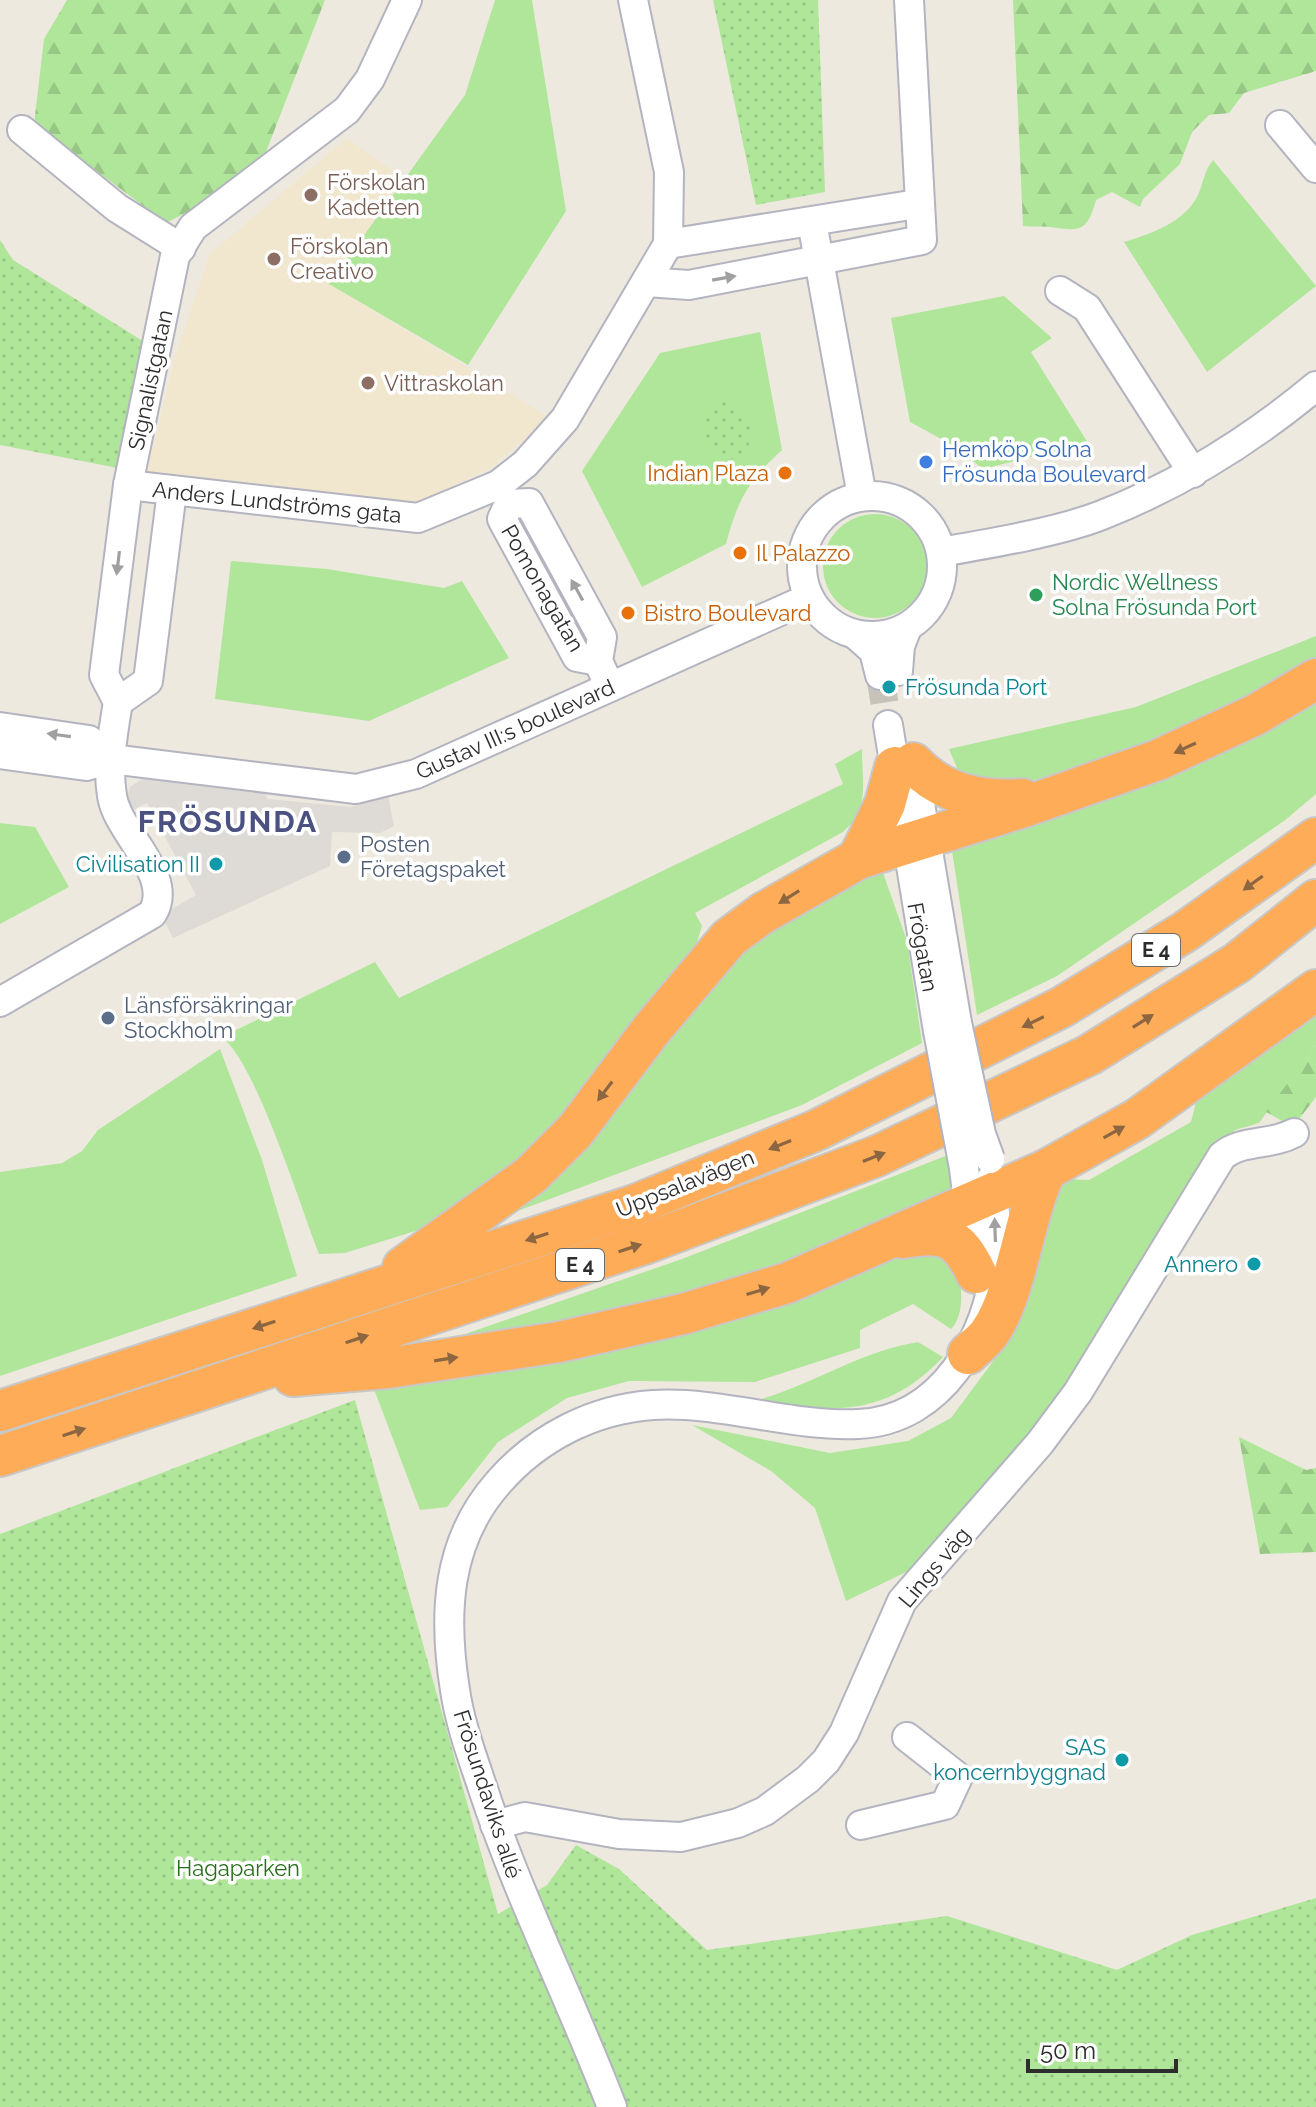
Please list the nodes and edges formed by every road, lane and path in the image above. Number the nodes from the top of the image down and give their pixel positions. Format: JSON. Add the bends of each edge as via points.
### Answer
{"nodes":[{"id":1,"x":407,"y":0,"type":"edge"},
{"id":2,"x":633,"y":0,"type":"edge"},
{"id":3,"x":909,"y":0,"type":"edge"},
{"id":4,"x":1280,"y":125,"type":"dead end"},
{"id":5,"x":22,"y":130,"type":"dead end"},
{"id":6,"x":1316,"y":168,"type":"edge"},
{"id":7,"x":917,"y":204,"type":"junction"},
{"id":8,"x":812,"y":222,"type":"junction"},
{"id":9,"x":668,"y":244,"type":"junction"},
{"id":10,"x":181,"y":248,"type":"junction"},
{"id":11,"x":818,"y":262,"type":"junction"},
{"id":12,"x":646,"y":282,"type":"junction"},
{"id":13,"x":1060,"y":291,"type":"dead end"},
{"id":14,"x":1316,"y":386,"type":"edge"},
{"id":15,"x":1193,"y":473,"type":"junction"},
{"id":16,"x":128,"y":485,"type":"junction"},
{"id":17,"x":172,"y":491,"type":"junction"},
{"id":18,"x":504,"y":494,"type":"junction"},
{"id":19,"x":862,"y":496,"type":"junction"},
{"id":20,"x":941,"y":552,"type":"junction"},
{"id":21,"x":809,"y":598,"type":"junction"},
{"id":22,"x":907,"y":628,"type":"junction"},
{"id":23,"x":856,"y":635,"type":"junction"},
{"id":24,"x":1316,"y":679,"type":"edge"},
{"id":25,"x":610,"y":687,"type":"junction"},
{"id":26,"x":118,"y":702,"type":"junction"},
{"id":27,"x":897,"y":723,"type":"tunnel mouth"},
{"id":28,"x":0,"y":727,"type":"edge"},
{"id":29,"x":0,"y":754,"type":"edge"},
{"id":30,"x":111,"y":759,"type":"junction"},
{"id":31,"x":904,"y":765,"type":"junction"},
{"id":32,"x":1057,"y":796,"type":"junction"},
{"id":33,"x":1316,"y":838,"type":"edge"},
{"id":34,"x":915,"y":842,"type":"junction"},
{"id":35,"x":858,"y":859,"type":"junction"},
{"id":36,"x":1316,"y":900,"type":"edge"},
{"id":37,"x":1316,"y":990,"type":"edge"},
{"id":38,"x":0,"y":1002,"type":"edge"},
{"id":39,"x":1294,"y":1133,"type":"dead end"},
{"id":40,"x":1046,"y":1170,"type":"junction"},
{"id":41,"x":979,"y":1182,"type":"junction"},
{"id":42,"x":890,"y":1240,"type":"junction"},
{"id":43,"x":976,"y":1273,"type":"junction"},
{"id":44,"x":365,"y":1292,"type":"junction"},
{"id":45,"x":958,"y":1367,"type":"junction"},
{"id":46,"x":229,"y":1380,"type":"junction"},
{"id":47,"x":0,"y":1411,"type":"edge"},
{"id":48,"x":0,"y":1456,"type":"edge"},
{"id":49,"x":907,"y":1737,"type":"dead end"},
{"id":50,"x":495,"y":1825,"type":"junction"},
{"id":51,"x":861,"y":1825,"type":"dead end"},
{"id":52,"x":612,"y":2107,"type":"edge"}],
"edges":[{"from":1,"to":10,"type":"street","name":"Signalistgatan","via":[[370,79],[347,110],[193,227]]},
{"from":2,"to":9,"type":"street","name":"Anders Lundströms gata","via":[[669,172]]},
{"from":3,"to":7,"type":"street"},
{"from":4,"to":6,"type":"street"},
{"from":5,"to":10,"type":"street","via":[[117,208]]},
{"from":7,"to":8,"type":"street"},
{"from":7,"to":11,"type":"street","via":[[922,240]]},
{"from":8,"to":9,"type":"street"},
{"from":8,"to":11,"type":"street"},
{"from":9,"to":12,"type":"street","name":"Anders Lundströms gata"},
{"from":10,"to":16,"type":"street","name":"Signalistgatan","via":[[175,256]]},
{"from":12,"to":11,"type":"street","one_way":true,"via":[[689,285]]},
{"from":11,"to":19,"type":"street"},
{"from":12,"to":18,"type":"street","name":"Anders Lundströms gata","via":[[565,419]]},
{"from":13,"to":15,"type":"street","via":[[1087,308]]},
{"from":14,"to":15,"type":"street","via":[[1266,428]]},
{"from":15,"to":20,"type":"street","via":[[1100,516]]},
{"from":16,"to":17,"type":"street","name":"Anders Lundströms gata"},
{"from":16,"to":26,"type":"street","name":"Signalistgatan","one_way":true,"via":[[104,675]]},
{"from":17,"to":18,"type":"street","name":"Anders Lundströms gata","via":[[418,518]]},
{"from":17,"to":26,"type":"street","via":[[148,681]]},
{"from":18,"to":25,"type":"street","name":"Pomonagatan","via":[[529,503],[602,637],[598,661]]},
{"from":19,"to":20,"type":"street","via":[[909,505],[931,527]]},
{"from":19,"to":21,"type":"street","via":[[838,504],[816,522],[801,565]]},
{"from":20,"to":22,"type":"street","via":[[936,596]]},
{"from":21,"to":23,"type":"street","via":[[830,624]]},
{"from":21,"to":25,"type":"street","name":"Gustav III:s boulevard"},
{"from":22,"to":23,"type":"street","via":[[886,636]]},
{"from":22,"to":23,"type":"street","via":[[889,673]]},
{"from":24,"to":32,"type":"highway","one_way":true,"via":[[1255,715],[1158,760]]},
{"from":25,"to":30,"type":"street","name":"Gustav III:s boulevard","via":[[416,774],[356,789]]},
{"from":26,"to":30,"type":"street","name":"Signalistgatan"},
{"from":27,"to":31,"type":"street","name":"Frögatan"},
{"from":30,"to":28,"type":"street","name":"Gustav III:s boulevard","one_way":true,"via":[[89,740]]},
{"from":29,"to":30,"type":"street","name":"Gustav III:s boulevard","via":[[86,766]]},
{"from":30,"to":38,"type":"street","name":"Signalistgatan","via":[[112,799],[158,885],[160,902],[152,914]]},
{"from":31,"to":32,"type":"highway","via":[[931,782],[973,797]]},
{"from":31,"to":34,"type":"street","name":"Frögatan"},
{"from":31,"to":35,"type":"highway"},
{"from":32,"to":34,"type":"highway"},
{"from":33,"to":44,"type":"highway","name":"Uppsalavägen","number":"E 4","one_way":true,"via":[[1186,931],[1062,1007],[817,1130],[635,1205]]},
{"from":34,"to":35,"type":"highway"},
{"from":34,"to":41,"type":"street","name":"Frögatan","bridge":true,"via":[[947,1027],[981,1134]]},
{"from":35,"to":44,"type":"highway","one_way":true,"via":[[729,938],[575,1131],[531,1175]]},
{"from":46,"to":36,"type":"highway","name":"Uppsalavägen","number":"E 4","one_way":true,"via":[[647,1243],[877,1156],[1089,1055],[1237,963]]},
{"from":40,"to":37,"type":"highway","one_way":true,"via":[[1137,1119]]},
{"from":39,"to":50,"type":"street","name":"Lings väg","via":[[1278,1142],[1235,1146],[1222,1156],[1078,1392],[902,1601],[844,1733],[808,1779],[765,1811],[681,1837],[619,1834],[525,1817]]},
{"from":40,"to":41,"type":"highway"},
{"from":40,"to":45,"type":"highway","via":[[990,1332]]},
{"from":41,"to":42,"type":"highway"},
{"from":41,"to":43,"type":"street","name":"Frösundaviks allé"},
{"from":45,"to":41,"type":"street","one_way":true,"via":[[979,1330],[996,1263]]},
{"from":42,"to":43,"type":"highway","via":[[931,1233],[947,1237],[969,1257]]},
{"from":46,"to":42,"type":"highway","one_way":true,"via":[[388,1368],[572,1339],[787,1283]]},
{"from":43,"to":45,"type":"street","name":"Frösundaviks allé","via":[[978,1292]]},
{"from":44,"to":47,"type":"highway","name":"Uppsalavägen","number":"E 4","one_way":true},
{"from":45,"to":50,"type":"street","name":"Frösundaviks allé","via":[[926,1400],[898,1416],[861,1424],[690,1407],[626,1410],[569,1427],[507,1473],[469,1523],[449,1585],[455,1692]]},
{"from":48,"to":46,"type":"highway","name":"Uppsalavägen","number":"E 4","one_way":true},
{"from":49,"to":51,"type":"street","via":[[958,1777],[945,1805]]},
{"from":50,"to":52,"type":"street","name":"Frösundaviks allé"}]}
